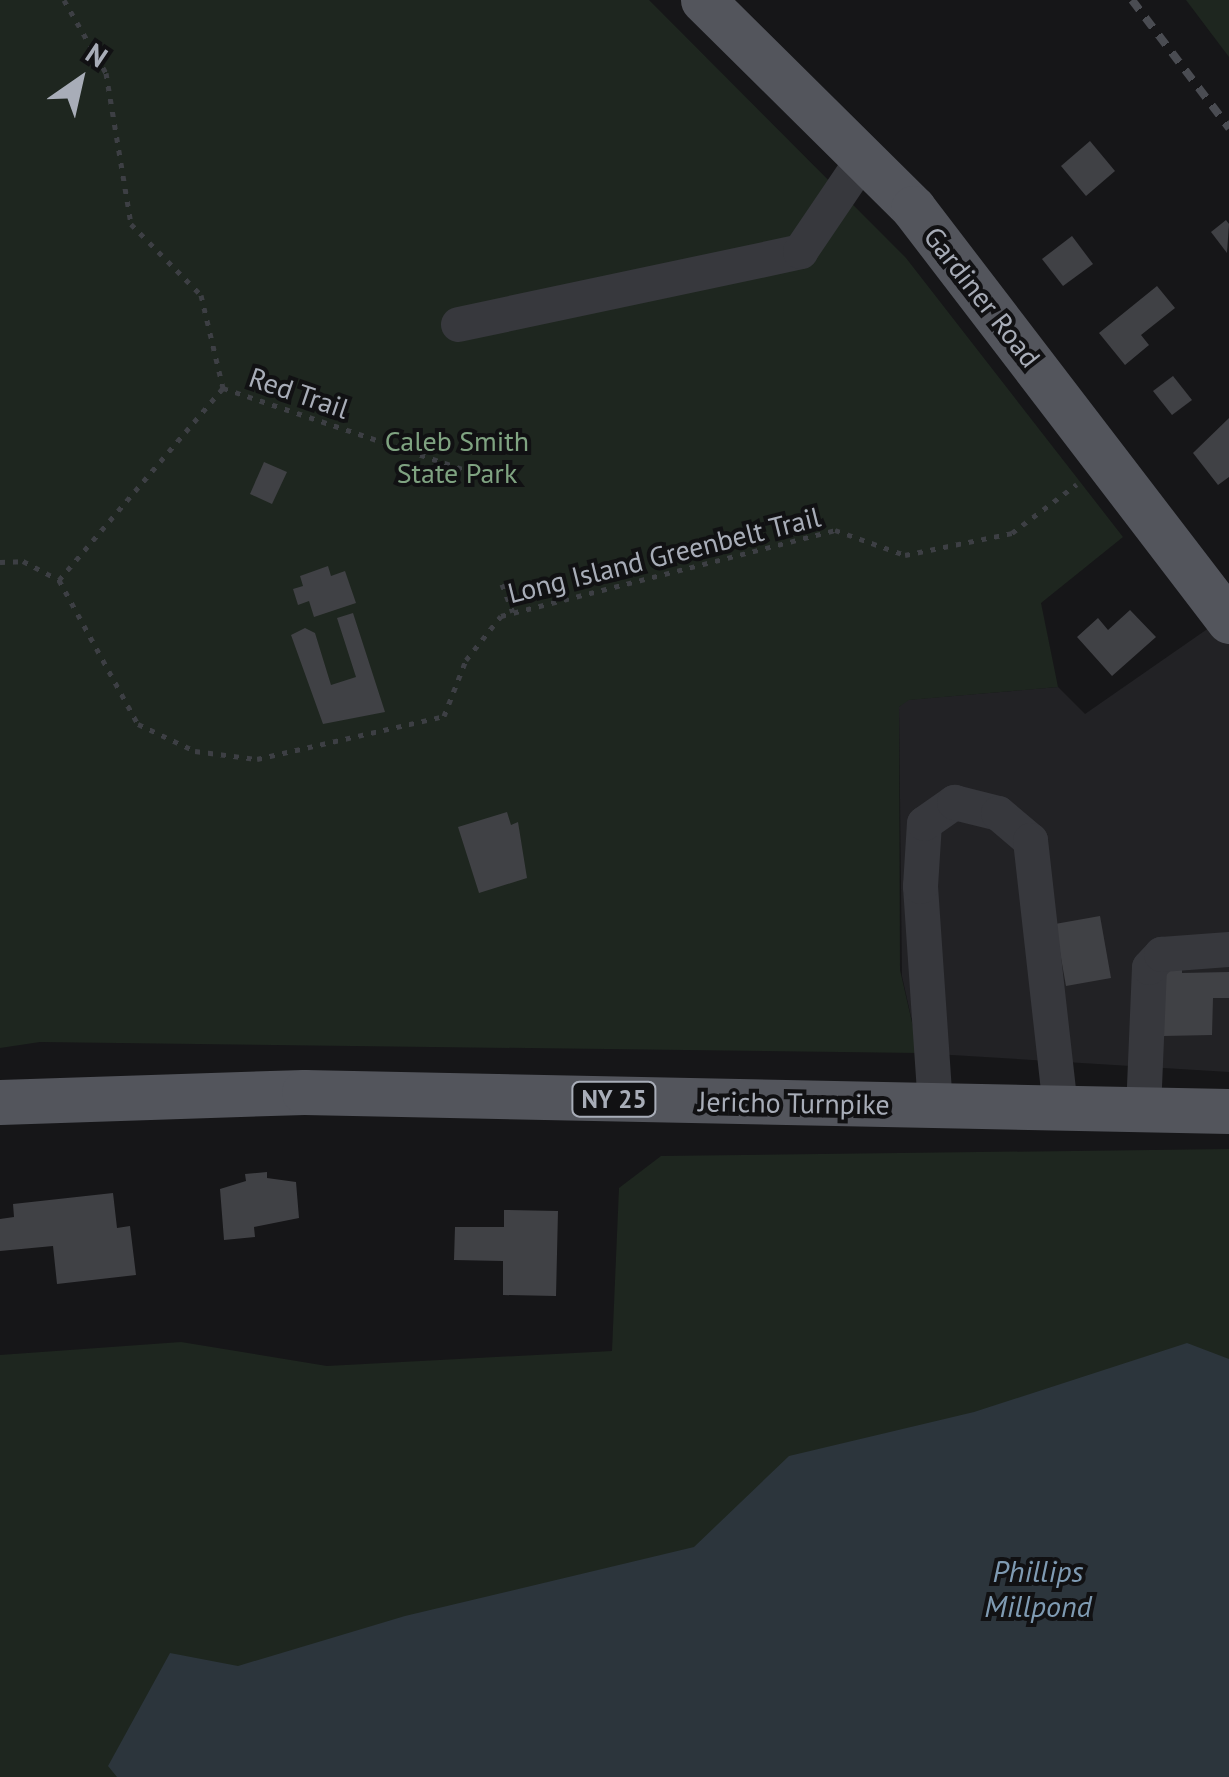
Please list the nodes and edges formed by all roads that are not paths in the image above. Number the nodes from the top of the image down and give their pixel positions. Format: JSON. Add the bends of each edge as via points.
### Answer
{"nodes":[{"id":1,"x":703,"y":0,"type":"edge"},
{"id":2,"x":863,"y":158,"type":"junction"},
{"id":3,"x":458,"y":324,"type":"dead end"},
{"id":4,"x":1229,"y":621,"type":"edge"},
{"id":5,"x":1229,"y":949,"type":"edge"},
{"id":6,"x":0,"y":1102,"type":"edge"},
{"id":7,"x":935,"y":1106,"type":"junction"},
{"id":8,"x":1060,"y":1108,"type":"junction"},
{"id":9,"x":1143,"y":1110,"type":"junction"},
{"id":10,"x":1229,"y":1111,"type":"edge"}],
"edges":[{"from":1,"to":2,"type":"main road","name":"Gardiner Road"},
{"from":2,"to":3,"type":"lane","via":[[800,251]]},
{"from":2,"to":4,"type":"main road","name":"Gardiner Road","via":[[913,208]]},
{"from":5,"to":9,"type":"lane","via":[[1160,954],[1150,967]]},
{"from":6,"to":7,"type":"main road","name":"Jericho Turnpike","number":"NY 25","via":[[304,1092]]},
{"from":7,"to":8,"type":"main road","name":"Jericho Turnpike","number":"NY 25"},
{"from":7,"to":8,"type":"lane","via":[[924,823],[954,802],[998,813],[1030,840]]},
{"from":8,"to":9,"type":"main road","name":"Jericho Turnpike","number":"NY 25"},
{"from":9,"to":10,"type":"main road","name":"Jericho Turnpike","number":"NY 25"}]}
